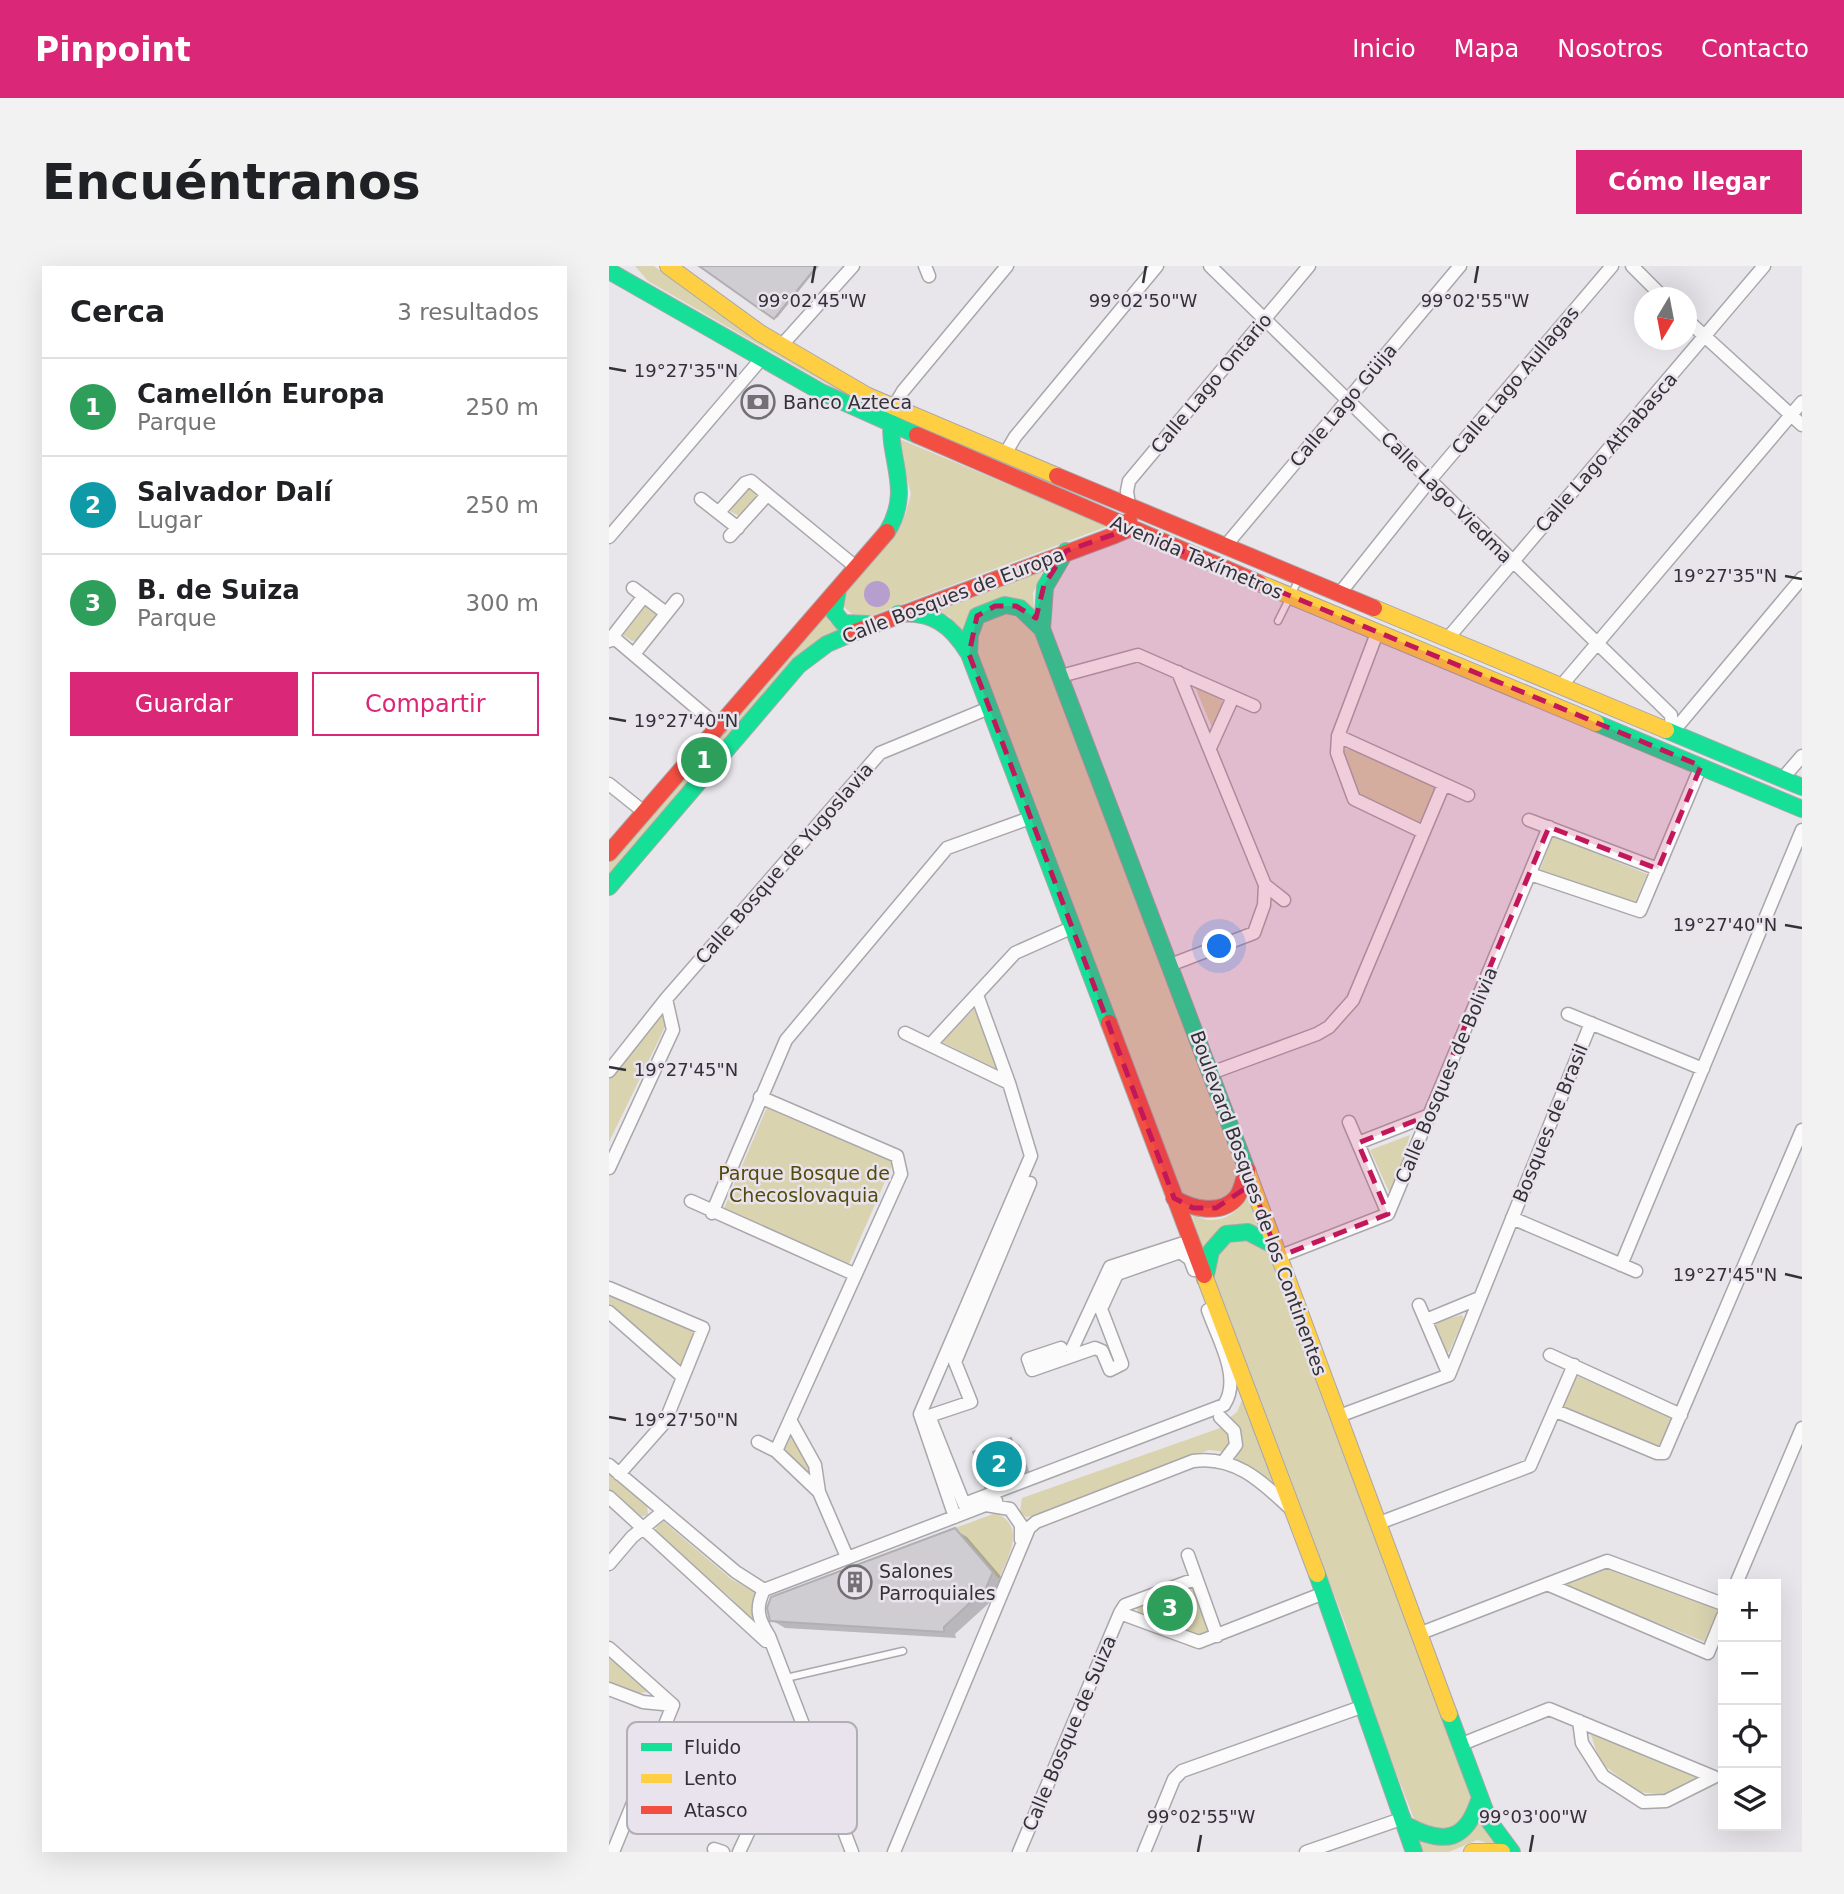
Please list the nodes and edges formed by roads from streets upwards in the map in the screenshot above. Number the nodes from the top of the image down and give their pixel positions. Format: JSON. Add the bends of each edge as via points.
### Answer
{"nodes":[{"id":1,"x":667,"y":266,"type":"edge"},
{"id":2,"x":853,"y":266,"type":"edge"},
{"id":3,"x":1007,"y":266,"type":"edge"},
{"id":4,"x":1157,"y":266,"type":"edge"},
{"id":5,"x":1210,"y":266,"type":"edge"},
{"id":6,"x":1309,"y":266,"type":"edge"},
{"id":7,"x":1460,"y":266,"type":"edge"},
{"id":8,"x":1612,"y":266,"type":"edge"},
{"id":9,"x":1632,"y":266,"type":"edge"},
{"id":10,"x":1764,"y":266,"type":"edge"},
{"id":11,"x":609,"y":271,"type":"edge"},
{"id":12,"x":1653,"y":287,"type":"edge"},
{"id":13,"x":1265,"y":318,"type":"junction"},
{"id":14,"x":1697,"y":330,"type":"edge"},
{"id":15,"x":1705,"y":338,"type":"junction"},
{"id":16,"x":781,"y":346,"type":"junction"},
{"id":17,"x":762,"y":358,"type":"junction"},
{"id":18,"x":1348,"y":399,"type":"junction"},
{"id":19,"x":1802,"y":402,"type":"edge"},
{"id":20,"x":894,"y":406,"type":"junction"},
{"id":21,"x":1791,"y":415,"type":"junction"},
{"id":22,"x":890,"y":424,"type":"junction"},
{"id":23,"x":1802,"y":425,"type":"edge"},
{"id":24,"x":1005,"y":454,"type":"junction"},
{"id":25,"x":1430,"y":480,"type":"junction"},
{"id":26,"x":767,"y":495,"type":"junction"},
{"id":27,"x":701,"y":499,"type":"dead end"},
{"id":28,"x":1129,"y":506,"type":"junction"},
{"id":29,"x":719,"y":512,"type":"junction"},
{"id":30,"x":1129,"y":529,"type":"junction"},
{"id":31,"x":609,"y":537,"type":"edge"},
{"id":32,"x":1227,"y":544,"type":"junction"},
{"id":33,"x":1066,"y":551,"type":"junction"},
{"id":34,"x":1512,"y":561,"type":"junction"},
{"id":35,"x":857,"y":568,"type":"junction"},
{"id":36,"x":1802,"y":578,"type":"edge"},
{"id":37,"x":840,"y":586,"type":"junction"},
{"id":38,"x":1340,"y":593,"type":"junction"},
{"id":39,"x":677,"y":600,"type":"dead end"},
{"id":40,"x":666,"y":612,"type":"junction"},
{"id":41,"x":898,"y":614,"type":"junction"},
{"id":42,"x":875,"y":622,"type":"junction"},
{"id":43,"x":1042,"y":629,"type":"junction"},
{"id":44,"x":1377,"y":633,"type":"junction"},
{"id":45,"x":1448,"y":638,"type":"junction"},
{"id":46,"x":611,"y":639,"type":"edge"},
{"id":47,"x":1597,"y":645,"type":"junction"},
{"id":48,"x":634,"y":654,"type":"junction"},
{"id":49,"x":969,"y":654,"type":"junction"},
{"id":50,"x":1516,"y":667,"type":"junction"},
{"id":51,"x":1178,"y":672,"type":"junction"},
{"id":52,"x":1061,"y":676,"type":"junction"},
{"id":53,"x":1561,"y":686,"type":"junction"},
{"id":54,"x":1507,"y":687,"type":"junction"},
{"id":55,"x":1233,"y":697,"type":"junction"},
{"id":56,"x":1254,"y":706,"type":"dead end"},
{"id":57,"x":989,"y":708,"type":"junction"},
{"id":58,"x":720,"y":728,"type":"junction"},
{"id":59,"x":1672,"y":733,"type":"junction"},
{"id":60,"x":1338,"y":736,"type":"junction"},
{"id":61,"x":1210,"y":748,"type":"junction"},
{"id":62,"x":1802,"y":756,"type":"edge"},
{"id":63,"x":1701,"y":766,"type":"junction"},
{"id":64,"x":1782,"y":779,"type":"junction"},
{"id":65,"x":609,"y":784,"type":"edge"},
{"id":66,"x":1444,"y":784,"type":"junction"},
{"id":67,"x":1802,"y":787,"type":"edge"},
{"id":68,"x":1468,"y":795,"type":"dead end"},
{"id":69,"x":1802,"y":809,"type":"edge"},
{"id":70,"x":644,"y":813,"type":"junction"},
{"id":71,"x":1030,"y":818,"type":"junction"},
{"id":72,"x":1529,"y":820,"type":"dead end"},
{"id":73,"x":1549,"y":827,"type":"junction"},
{"id":74,"x":1802,"y":830,"type":"edge"},
{"id":75,"x":1423,"y":832,"type":"junction"},
{"id":76,"x":609,"y":853,"type":"edge"},
{"id":77,"x":1658,"y":869,"type":"junction"},
{"id":78,"x":1530,"y":874,"type":"junction"},
{"id":79,"x":1265,"y":885,"type":"junction"},
{"id":80,"x":609,"y":887,"type":"edge"},
{"id":81,"x":1284,"y":900,"type":"dead end"},
{"id":82,"x":1071,"y":928,"type":"junction"},
{"id":83,"x":1170,"y":965,"type":"junction"},
{"id":84,"x":977,"y":995,"type":"junction"},
{"id":85,"x":666,"y":999,"type":"junction"},
{"id":86,"x":1568,"y":1014,"type":"dead end"},
{"id":87,"x":1591,"y":1023,"type":"junction"},
{"id":88,"x":905,"y":1033,"type":"dead end"},
{"id":89,"x":931,"y":1044,"type":"junction"},
{"id":90,"x":1703,"y":1069,"type":"junction"},
{"id":91,"x":609,"y":1070,"type":"edge"},
{"id":92,"x":1211,"y":1073,"type":"junction"},
{"id":93,"x":1009,"y":1083,"type":"junction"},
{"id":94,"x":760,"y":1097,"type":"junction"},
{"id":95,"x":1427,"y":1116,"type":"junction"},
{"id":96,"x":1349,"y":1122,"type":"dead end"},
{"id":97,"x":1802,"y":1130,"type":"edge"},
{"id":98,"x":1358,"y":1143,"type":"junction"},
{"id":99,"x":611,"y":1160,"type":"edge"},
{"id":100,"x":1247,"y":1169,"type":"junction"},
{"id":101,"x":1030,"y":1183,"type":"dead end"},
{"id":102,"x":1174,"y":1198,"type":"junction"},
{"id":103,"x":691,"y":1201,"type":"dead end"},
{"id":104,"x":712,"y":1213,"type":"junction"},
{"id":105,"x":1388,"y":1214,"type":"junction"},
{"id":106,"x":1512,"y":1218,"type":"junction"},
{"id":107,"x":1190,"y":1241,"type":"junction"},
{"id":108,"x":1276,"y":1251,"type":"junction"},
{"id":109,"x":1621,"y":1265,"type":"junction"},
{"id":110,"x":1636,"y":1271,"type":"dead end"},
{"id":111,"x":854,"y":1275,"type":"junction"},
{"id":112,"x":1205,"y":1284,"type":"junction"},
{"id":113,"x":609,"y":1288,"type":"edge"},
{"id":114,"x":1477,"y":1299,"type":"junction"},
{"id":115,"x":1092,"y":1304,"type":"junction"},
{"id":116,"x":1419,"y":1305,"type":"dead end"},
{"id":117,"x":609,"y":1312,"type":"edge"},
{"id":118,"x":1426,"y":1320,"type":"junction"},
{"id":119,"x":1106,"y":1339,"type":"junction"},
{"id":120,"x":1066,"y":1349,"type":"junction"},
{"id":121,"x":1550,"y":1355,"type":"dead end"},
{"id":122,"x":945,"y":1360,"type":"junction"},
{"id":123,"x":1114,"y":1361,"type":"dead end"},
{"id":124,"x":1036,"y":1362,"type":"dead end"},
{"id":125,"x":1574,"y":1366,"type":"junction"},
{"id":126,"x":1240,"y":1372,"type":"junction"},
{"id":127,"x":1449,"y":1375,"type":"junction"},
{"id":128,"x":683,"y":1377,"type":"junction"},
{"id":129,"x":1556,"y":1411,"type":"junction"},
{"id":130,"x":920,"y":1414,"type":"junction"},
{"id":131,"x":1681,"y":1415,"type":"junction"},
{"id":132,"x":1339,"y":1416,"type":"junction"},
{"id":133,"x":1220,"y":1417,"type":"junction"},
{"id":134,"x":790,"y":1420,"type":"junction"},
{"id":135,"x":1802,"y":1428,"type":"edge"},
{"id":136,"x":758,"y":1442,"type":"dead end"},
{"id":137,"x":776,"y":1451,"type":"junction"},
{"id":138,"x":1224,"y":1461,"type":"junction"},
{"id":139,"x":609,"y":1465,"type":"edge"},
{"id":140,"x":619,"y":1474,"type":"junction"},
{"id":141,"x":819,"y":1492,"type":"junction"},
{"id":142,"x":609,"y":1497,"type":"edge"},
{"id":143,"x":985,"y":1505,"type":"junction"},
{"id":144,"x":1291,"y":1510,"type":"junction"},
{"id":145,"x":664,"y":1511,"type":"junction"},
{"id":146,"x":955,"y":1517,"type":"junction"},
{"id":147,"x":1379,"y":1523,"type":"junction"},
{"id":148,"x":644,"y":1528,"type":"junction"},
{"id":149,"x":1021,"y":1544,"type":"junction"},
{"id":150,"x":1188,"y":1555,"type":"dead end"},
{"id":151,"x":847,"y":1557,"type":"junction"},
{"id":152,"x":609,"y":1564,"type":"edge"},
{"id":153,"x":1195,"y":1579,"type":"junction"},
{"id":154,"x":1738,"y":1579,"type":"edge"},
{"id":155,"x":1547,"y":1584,"type":"junction"},
{"id":156,"x":764,"y":1590,"type":"junction"},
{"id":157,"x":1324,"y":1593,"type":"junction"},
{"id":158,"x":1718,"y":1602,"type":"edge"},
{"id":159,"x":1119,"y":1613,"type":"junction"},
{"id":160,"x":1718,"y":1628,"type":"edge"},
{"id":161,"x":1421,"y":1633,"type":"junction"},
{"id":162,"x":1217,"y":1636,"type":"junction"},
{"id":163,"x":771,"y":1647,"type":"junction"},
{"id":164,"x":609,"y":1648,"type":"edge"},
{"id":165,"x":609,"y":1689,"type":"edge"},
{"id":166,"x":673,"y":1705,"type":"junction"},
{"id":167,"x":1364,"y":1706,"type":"junction"},
{"id":168,"x":1579,"y":1721,"type":"junction"},
{"id":169,"x":666,"y":1722,"type":"edge"},
{"id":170,"x":802,"y":1722,"type":"edge"},
{"id":171,"x":1462,"y":1744,"type":"junction"},
{"id":172,"x":1480,"y":1796,"type":"junction"},
{"id":173,"x":627,"y":1818,"type":"edge"},
{"id":174,"x":1405,"y":1821,"type":"junction"},
{"id":175,"x":747,"y":1834,"type":"edge"},
{"id":176,"x":845,"y":1834,"type":"edge"},
{"id":177,"x":613,"y":1852,"type":"edge"},
{"id":178,"x":739,"y":1852,"type":"edge"},
{"id":179,"x":852,"y":1852,"type":"edge"},
{"id":180,"x":894,"y":1852,"type":"edge"},
{"id":181,"x":1019,"y":1852,"type":"edge"},
{"id":182,"x":1144,"y":1852,"type":"edge"},
{"id":183,"x":1306,"y":1852,"type":"edge"},
{"id":184,"x":1414,"y":1852,"type":"edge"},
{"id":185,"x":1472,"y":1852,"type":"edge"},
{"id":186,"x":1502,"y":1852,"type":"edge"},
{"id":187,"x":1512,"y":1852,"type":"edge"}],
"edges":[{"from":1,"to":16,"type":"street","name":"Avenida Taxímetros"},
{"from":2,"to":16,"type":"street"},
{"from":3,"to":20,"type":"street"},
{"from":4,"to":24,"type":"street"},
{"from":5,"to":13,"type":"street","name":"Calle Lago Viedma"},
{"from":6,"to":13,"type":"street","name":"Calle Lago Ontario"},
{"from":7,"to":18,"type":"street","name":"Calle Lago Güija"},
{"from":8,"to":25,"type":"street","name":"Calle Lago Aullagas"},
{"from":9,"to":12,"type":"street"},
{"from":10,"to":15,"type":"street","name":"Calle Lago Athabasca"},
{"from":11,"to":17,"type":"street","name":"Avenida Taxímetros"},
{"from":13,"to":18,"type":"street","name":"Calle Lago Viedma"},
{"from":13,"to":28,"type":"street","name":"Calle Lago Ontario","via":[[1129,481]]},
{"from":14,"to":15,"type":"street"},
{"from":15,"to":21,"type":"street"},
{"from":15,"to":34,"type":"street","name":"Calle Lago Athabasca"},
{"from":16,"to":20,"type":"street","name":"Avenida Taxímetros","via":[[837,381]]},
{"from":17,"to":22,"type":"street","name":"Avenida Taxímetros"},
{"from":17,"to":31,"type":"street"},
{"from":18,"to":25,"type":"street","name":"Calle Lago Viedma"},
{"from":18,"to":32,"type":"street","name":"Calle Lago Güija"},
{"from":19,"to":21,"type":"street"},
{"from":20,"to":22,"type":"street"},
{"from":20,"to":24,"type":"street","name":"Avenida Taxímetros"},
{"from":21,"to":23,"type":"street"},
{"from":21,"to":47,"type":"street"},
{"from":22,"to":30,"type":"street","name":"Avenida Taxímetros"},
{"from":22,"to":35,"type":"street","name":"Calle Bosques de Europa","via":[[901,495],[890,527]]},
{"from":24,"to":28,"type":"street","name":"Avenida Taxímetros"},
{"from":25,"to":34,"type":"street","name":"Calle Lago Viedma"},
{"from":25,"to":38,"type":"street","name":"Calle Lago Aullagas"},
{"from":26,"to":29,"type":"street","via":[[748,481]]},
{"from":26,"to":29,"type":"street","via":[[734,532]]},
{"from":26,"to":35,"type":"street"},
{"from":27,"to":29,"type":"street"},
{"from":28,"to":30,"type":"street"},
{"from":28,"to":32,"type":"street","name":"Avenida Taxímetros"},
{"from":30,"to":33,"type":"street","name":"Calle Bosques de Europa"},
{"from":30,"to":44,"type":"street","name":"Avenida Taxímetros"},
{"from":32,"to":38,"type":"street","name":"Avenida Taxímetros"},
{"from":33,"to":41,"type":"street","name":"Calle Bosques de Europa"},
{"from":33,"to":43,"type":"street","name":"Boulevard Bosques de los Continentes","via":[[1044,584]]},
{"from":34,"to":45,"type":"street","name":"Calle Lago Athabasca"},
{"from":34,"to":47,"type":"street","name":"Calle Lago Viedma"},
{"from":35,"to":37,"type":"street","name":"Calle Bosques de Europa"},
{"from":36,"to":59,"type":"street"},
{"from":37,"to":42,"type":"street","via":[[833,604],[843,623]]},
{"from":37,"to":58,"type":"street","name":"Calle Bosques de Europa"},
{"from":38,"to":45,"type":"street","name":"Avenida Taxímetros"},
{"from":39,"to":40,"type":"street"},
{"from":40,"to":46,"type":"street","via":[[639,592]]},
{"from":40,"to":48,"type":"street"},
{"from":41,"to":42,"type":"street","name":"Calle Bosques de Europa"},
{"from":41,"to":49,"type":"street","via":[[910,612],[944,620]]},
{"from":42,"to":80,"type":"street","name":"Calle Bosques de Europa","via":[[827,644],[799,665]]},
{"from":43,"to":49,"type":"street","via":[[1016,606],[996,606],[977,615]]},
{"from":43,"to":52,"type":"street","name":"Boulevard Bosques de los Continentes"},
{"from":44,"to":54,"type":"street","name":"Avenida Taxímetros"},
{"from":44,"to":60,"type":"street"},
{"from":45,"to":50,"type":"street","name":"Avenida Taxímetros"},
{"from":46,"to":48,"type":"street"},
{"from":47,"to":53,"type":"street"},
{"from":47,"to":59,"type":"street","name":"Calle Lago Viedma","via":[[1671,715]]},
{"from":48,"to":58,"type":"street"},
{"from":49,"to":57,"type":"street"},
{"from":50,"to":53,"type":"street","name":"Avenida Taxímetros"},
{"from":50,"to":54,"type":"street"},
{"from":51,"to":52,"type":"street","via":[[1138,655]]},
{"from":51,"to":55,"type":"street"},
{"from":51,"to":61,"type":"street"},
{"from":52,"to":83,"type":"street","name":"Boulevard Bosques de los Continentes"},
{"from":53,"to":59,"type":"street","name":"Avenida Taxímetros"},
{"from":54,"to":63,"type":"street","name":"Avenida Taxímetros"},
{"from":55,"to":56,"type":"street"},
{"from":55,"to":61,"type":"street"},
{"from":57,"to":71,"type":"street"},
{"from":57,"to":85,"type":"street","name":"Calle Bosque de Yugoslavia","via":[[880,753]]},
{"from":58,"to":70,"type":"street","name":"Calle Bosques de Europa"},
{"from":59,"to":64,"type":"street","name":"Avenida Taxímetros"},
{"from":60,"to":66,"type":"street"},
{"from":60,"to":75,"type":"street","via":[[1337,753],[1352,797]]},
{"from":61,"to":79,"type":"street"},
{"from":62,"to":64,"type":"street"},
{"from":63,"to":69,"type":"street","name":"Avenida Taxímetros"},
{"from":63,"to":77,"type":"street"},
{"from":64,"to":67,"type":"street","name":"Avenida Taxímetros"},
{"from":65,"to":70,"type":"street"},
{"from":66,"to":68,"type":"street"},
{"from":66,"to":75,"type":"street"},
{"from":70,"to":76,"type":"street","name":"Calle Bosques de Europa"},
{"from":71,"to":82,"type":"street"},
{"from":71,"to":94,"type":"street","via":[[947,848],[786,1040]]},
{"from":72,"to":73,"type":"street"},
{"from":73,"to":77,"type":"street"},
{"from":73,"to":78,"type":"street","name":"Calle Bosques de Bolivia"},
{"from":74,"to":90,"type":"street"},
{"from":75,"to":92,"type":"street","via":[[1353,1000],[1340,1017],[1317,1034]]},
{"from":77,"to":78,"type":"street","via":[[1640,911]]},
{"from":78,"to":95,"type":"street","name":"Calle Bosques de Bolivia"},
{"from":79,"to":81,"type":"street"},
{"from":79,"to":83,"type":"street","via":[[1254,933]]},
{"from":82,"to":84,"type":"street","via":[[1015,953]]},
{"from":82,"to":102,"type":"street"},
{"from":83,"to":92,"type":"street","name":"Boulevard Bosques de los Continentes"},
{"from":84,"to":89,"type":"street"},
{"from":84,"to":93,"type":"street"},
{"from":85,"to":91,"type":"street","name":"Calle Bosque de Yugoslavia"},
{"from":85,"to":99,"type":"street","via":[[673,1030]]},
{"from":86,"to":87,"type":"street"},
{"from":87,"to":90,"type":"street","name":"Bosques de Brasil"},
{"from":87,"to":106,"type":"street","name":"Bosques de Brasil"},
{"from":88,"to":89,"type":"street"},
{"from":89,"to":93,"type":"street"},
{"from":90,"to":109,"type":"street"},
{"from":92,"to":100,"type":"street","name":"Boulevard Bosques de los Continentes"},
{"from":93,"to":122,"type":"street","via":[[1031,1156]]},
{"from":94,"to":104,"type":"street"},
{"from":94,"to":111,"type":"street","via":[[897,1156],[901,1174]]},
{"from":95,"to":98,"type":"street"},
{"from":95,"to":105,"type":"street","name":"Calle Bosques de Bolivia"},
{"from":96,"to":98,"type":"street"},
{"from":97,"to":131,"type":"street"},
{"from":98,"to":105,"type":"street"},
{"from":100,"to":102,"type":"street","via":[[1238,1196],[1216,1208],[1193,1208]]},
{"from":100,"to":108,"type":"street","name":"Boulevard Bosques de los Continentes"},
{"from":101,"to":120,"type":"street","via":[[955,1362],[971,1402],[929,1416],[964,1504],[1212,1412],[1231,1395],[1233,1382],[1190,1259],[1180,1252],[1117,1273],[1101,1309],[1122,1364],[1110,1370],[1102,1351],[1095,1348],[1032,1370],[1028,1359]]},
{"from":102,"to":107,"type":"street"},
{"from":103,"to":104,"type":"street"},
{"from":104,"to":111,"type":"street"},
{"from":105,"to":108,"type":"street"},
{"from":106,"to":109,"type":"street","name":"Bosques de Brasil"},
{"from":106,"to":114,"type":"street","name":"Bosques de Brasil"},
{"from":107,"to":112,"type":"street"},
{"from":107,"to":115,"type":"street","via":[[1110,1266]]},
{"from":108,"to":112,"type":"street","via":[[1257,1234],[1242,1229],[1225,1234],[1211,1248]]},
{"from":108,"to":132,"type":"street","name":"Boulevard Bosques de los Continentes"},
{"from":109,"to":110,"type":"street","name":"Bosques de Brasil"},
{"from":111,"to":134,"type":"street"},
{"from":112,"to":126,"type":"street"},
{"from":113,"to":128,"type":"street","via":[[703,1328]]},
{"from":114,"to":118,"type":"street"},
{"from":114,"to":127,"type":"street","name":"Bosques de Brasil"},
{"from":115,"to":119,"type":"street"},
{"from":115,"to":120,"type":"street"},
{"from":116,"to":118,"type":"street"},
{"from":117,"to":128,"type":"street"},
{"from":118,"to":127,"type":"street"},
{"from":119,"to":120,"type":"street"},
{"from":119,"to":123,"type":"street"},
{"from":120,"to":124,"type":"street"},
{"from":121,"to":125,"type":"street"},
{"from":122,"to":130,"type":"street"},
{"from":122,"to":130,"type":"street","via":[[962,1399]]},
{"from":125,"to":129,"type":"street"},
{"from":125,"to":131,"type":"street"},
{"from":126,"to":133,"type":"street","via":[[1236,1400]]},
{"from":126,"to":144,"type":"street"},
{"from":127,"to":132,"type":"street"},
{"from":128,"to":140,"type":"street","via":[[665,1422]]},
{"from":129,"to":131,"type":"street","via":[[1659,1454],[1665,1451]]},
{"from":129,"to":147,"type":"street","via":[[1530,1466]]},
{"from":130,"to":146,"type":"street"},
{"from":132,"to":147,"type":"street","name":"Boulevard Bosques de los Continentes"},
{"from":133,"to":138,"type":"street","via":[[1234,1430],[1237,1445]]},
{"from":133,"to":143,"type":"street"},
{"from":134,"to":137,"type":"street"},
{"from":134,"to":141,"type":"street","via":[[815,1465]]},
{"from":135,"to":154,"type":"street"},
{"from":136,"to":137,"type":"street"},
{"from":137,"to":141,"type":"street"},
{"from":138,"to":144,"type":"street","via":[[1257,1477]]},
{"from":138,"to":149,"type":"street","via":[[1193,1461],[1036,1522]]},
{"from":139,"to":140,"type":"street"},
{"from":140,"to":145,"type":"street"},
{"from":141,"to":151,"type":"street"},
{"from":142,"to":148,"type":"street"},
{"from":143,"to":146,"type":"street"},
{"from":143,"to":149,"type":"street","via":[[1010,1509],[1021,1525]]},
{"from":144,"to":157,"type":"street"},
{"from":145,"to":148,"type":"street"},
{"from":145,"to":156,"type":"street"},
{"from":146,"to":151,"type":"street"},
{"from":147,"to":161,"type":"street","name":"Boulevard Bosques de los Continentes"},
{"from":148,"to":152,"type":"street"},
{"from":148,"to":163,"type":"street"},
{"from":149,"to":180,"type":"street"},
{"from":150,"to":153,"type":"street"},
{"from":151,"to":156,"type":"street"},
{"from":153,"to":159,"type":"street","name":"Calle Bosque de Suiza","via":[[1125,1605]]},
{"from":153,"to":162,"type":"street"},
{"from":155,"to":158,"type":"street","via":[[1610,1561]]},
{"from":155,"to":160,"type":"street","via":[[1708,1653]]},
{"from":155,"to":161,"type":"street"},
{"from":156,"to":163,"type":"street","via":[[758,1619]]},
{"from":157,"to":162,"type":"street","name":"Calle Bosque de Suiza"},
{"from":157,"to":167,"type":"street"},
{"from":159,"to":162,"type":"street","name":"Calle Bosque de Suiza","via":[[1194,1642]]},
{"from":159,"to":181,"type":"street","name":"Calle Bosque de Suiza"},
{"from":161,"to":171,"type":"street","name":"Boulevard Bosques de los Continentes"},
{"from":163,"to":170,"type":"street"},
{"from":164,"to":166,"type":"street"},
{"from":165,"to":166,"type":"street","via":[[643,1702]]},
{"from":166,"to":169,"type":"street"},
{"from":167,"to":174,"type":"street"},
{"from":167,"to":182,"type":"street","via":[[1182,1771],[1174,1779]]},
{"from":168,"to":168,"type":"street","via":[[1628,1741],[1714,1777],[1666,1801],[1643,1802],[1604,1776],[1582,1743]]},
{"from":168,"to":171,"type":"street","via":[[1549,1709]]},
{"from":171,"to":172,"type":"street","name":"Boulevard Bosques de los Continentes"},
{"from":172,"to":174,"type":"street","via":[[1471,1824],[1462,1833],[1435,1838]]},
{"from":172,"to":187,"type":"street","name":"Boulevard Bosques de los Continentes","via":[[1489,1821]]},
{"from":173,"to":177,"type":"street"},
{"from":174,"to":183,"type":"street"},
{"from":174,"to":184,"type":"street"},
{"from":175,"to":178,"type":"street"},
{"from":176,"to":179,"type":"street"},
{"from":185,"to":186,"type":"street"}]}
